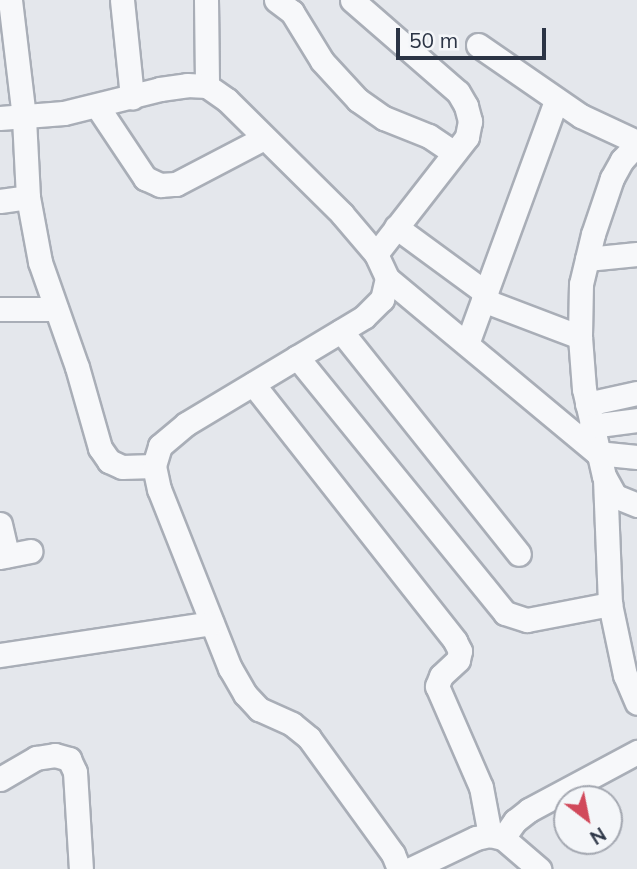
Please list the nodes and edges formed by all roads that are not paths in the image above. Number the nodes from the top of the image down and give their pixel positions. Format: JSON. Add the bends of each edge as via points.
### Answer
{"nodes":[{"id":1,"x":10,"y":0,"type":"edge"},
{"id":2,"x":122,"y":0,"type":"edge"},
{"id":3,"x":206,"y":0,"type":"edge"},
{"id":4,"x":276,"y":0,"type":"edge"},
{"id":5,"x":352,"y":0,"type":"edge"},
{"id":6,"x":478,"y":45,"type":"dead end"},
{"id":7,"x":207,"y":86,"type":"junction"},
{"id":8,"x":132,"y":97,"type":"junction"},
{"id":9,"x":556,"y":101,"type":"junction"},
{"id":10,"x":97,"y":106,"type":"junction"},
{"id":11,"x":0,"y":118,"type":"edge"},
{"id":12,"x":24,"y":118,"type":"junction"},
{"id":13,"x":635,"y":137,"type":"edge"},
{"id":14,"x":264,"y":138,"type":"junction"},
{"id":15,"x":454,"y":153,"type":"junction"},
{"id":16,"x":27,"y":197,"type":"junction"},
{"id":17,"x":0,"y":201,"type":"edge"},
{"id":18,"x":396,"y":227,"type":"junction"},
{"id":19,"x":376,"y":254,"type":"junction"},
{"id":20,"x":637,"y":254,"type":"edge"},
{"id":21,"x":587,"y":259,"type":"junction"},
{"id":22,"x":387,"y":278,"type":"junction"},
{"id":23,"x":485,"y":297,"type":"junction"},
{"id":24,"x":0,"y":309,"type":"edge"},
{"id":25,"x":56,"y":309,"type":"junction"},
{"id":26,"x":341,"y":331,"type":"junction"},
{"id":27,"x":580,"y":337,"type":"junction"},
{"id":28,"x":467,"y":344,"type":"junction"},
{"id":29,"x":297,"y":357,"type":"junction"},
{"id":30,"x":253,"y":384,"type":"junction"},
{"id":31,"x":637,"y":393,"type":"edge"},
{"id":32,"x":589,"y":415,"type":"junction"},
{"id":33,"x":637,"y":420,"type":"edge"},
{"id":34,"x":597,"y":453,"type":"junction"},
{"id":35,"x":637,"y":457,"type":"edge"},
{"id":36,"x":154,"y":466,"type":"junction"},
{"id":37,"x":604,"y":476,"type":"junction"},
{"id":38,"x":637,"y":505,"type":"edge"},
{"id":39,"x":0,"y":524,"type":"edge"},
{"id":40,"x":30,"y":551,"type":"dead end"},
{"id":41,"x":519,"y":554,"type":"dead end"},
{"id":42,"x":4,"y":556,"type":"edge"},
{"id":43,"x":610,"y":604,"type":"junction"},
{"id":44,"x":212,"y":623,"type":"junction"},
{"id":45,"x":0,"y":656,"type":"edge"},
{"id":46,"x":637,"y":703,"type":"edge"},
{"id":47,"x":637,"y":752,"type":"edge"},
{"id":48,"x":0,"y":779,"type":"edge"},
{"id":49,"x":497,"y":836,"type":"junction"},
{"id":50,"x":81,"y":869,"type":"edge"},
{"id":51,"x":399,"y":869,"type":"edge"},
{"id":52,"x":411,"y":869,"type":"edge"},
{"id":53,"x":539,"y":869,"type":"edge"}],
"edges":[{"from":1,"to":12,"type":"street"},
{"from":2,"to":8,"type":"street"},
{"from":3,"to":7,"type":"street"},
{"from":4,"to":15,"type":"street","via":[[292,12],[322,61],[358,100]]},
{"from":5,"to":15,"type":"street","via":[[458,92],[470,121],[467,137]]},
{"from":6,"to":9,"type":"street"},
{"from":7,"to":8,"type":"street","via":[[187,85]]},
{"from":7,"to":14,"type":"street"},
{"from":8,"to":10,"type":"street"},
{"from":9,"to":13,"type":"street"},
{"from":9,"to":23,"type":"street"},
{"from":10,"to":12,"type":"street"},
{"from":10,"to":14,"type":"street","via":[[145,178],[160,185],[176,184]]},
{"from":11,"to":12,"type":"street"},
{"from":12,"to":16,"type":"street"},
{"from":13,"to":21,"type":"street","via":[[612,178]]},
{"from":14,"to":19,"type":"street"},
{"from":15,"to":18,"type":"street"},
{"from":16,"to":17,"type":"street"},
{"from":16,"to":25,"type":"street","via":[[40,262]]},
{"from":18,"to":19,"type":"street"},
{"from":18,"to":23,"type":"street"},
{"from":19,"to":22,"type":"street"},
{"from":20,"to":21,"type":"street"},
{"from":21,"to":27,"type":"street","via":[[581,284]]},
{"from":22,"to":26,"type":"street","via":[[382,299]]},
{"from":22,"to":28,"type":"street"},
{"from":23,"to":27,"type":"street"},
{"from":23,"to":28,"type":"street"},
{"from":24,"to":25,"type":"street"},
{"from":25,"to":36,"type":"street","via":[[100,447],[109,461],[122,467]]},
{"from":26,"to":29,"type":"street"},
{"from":26,"to":41,"type":"street"},
{"from":27,"to":32,"type":"street"},
{"from":28,"to":34,"type":"street"},
{"from":29,"to":30,"type":"street"},
{"from":29,"to":43,"type":"street","via":[[505,613],[527,620]]},
{"from":30,"to":36,"type":"street","via":[[186,424],[160,446]]},
{"from":30,"to":49,"type":"street","via":[[456,641],[458,660],[437,686]]},
{"from":31,"to":32,"type":"street"},
{"from":32,"to":33,"type":"street"},
{"from":32,"to":34,"type":"street"},
{"from":34,"to":35,"type":"street"},
{"from":34,"to":37,"type":"street"},
{"from":36,"to":44,"type":"street"},
{"from":37,"to":38,"type":"street","via":[[615,496]]},
{"from":37,"to":43,"type":"street"},
{"from":39,"to":42,"type":"street"},
{"from":40,"to":42,"type":"street"},
{"from":43,"to":46,"type":"street","via":[[625,675]]},
{"from":44,"to":45,"type":"street"},
{"from":44,"to":51,"type":"street","via":[[245,694],[259,709],[292,724],[309,738],[393,853]]},
{"from":47,"to":49,"type":"street","via":[[530,810]]},
{"from":48,"to":50,"type":"street","via":[[36,758],[55,755],[69,759],[75,772]]},
{"from":49,"to":52,"type":"street","via":[[476,838]]},
{"from":49,"to":53,"type":"street"}]}
